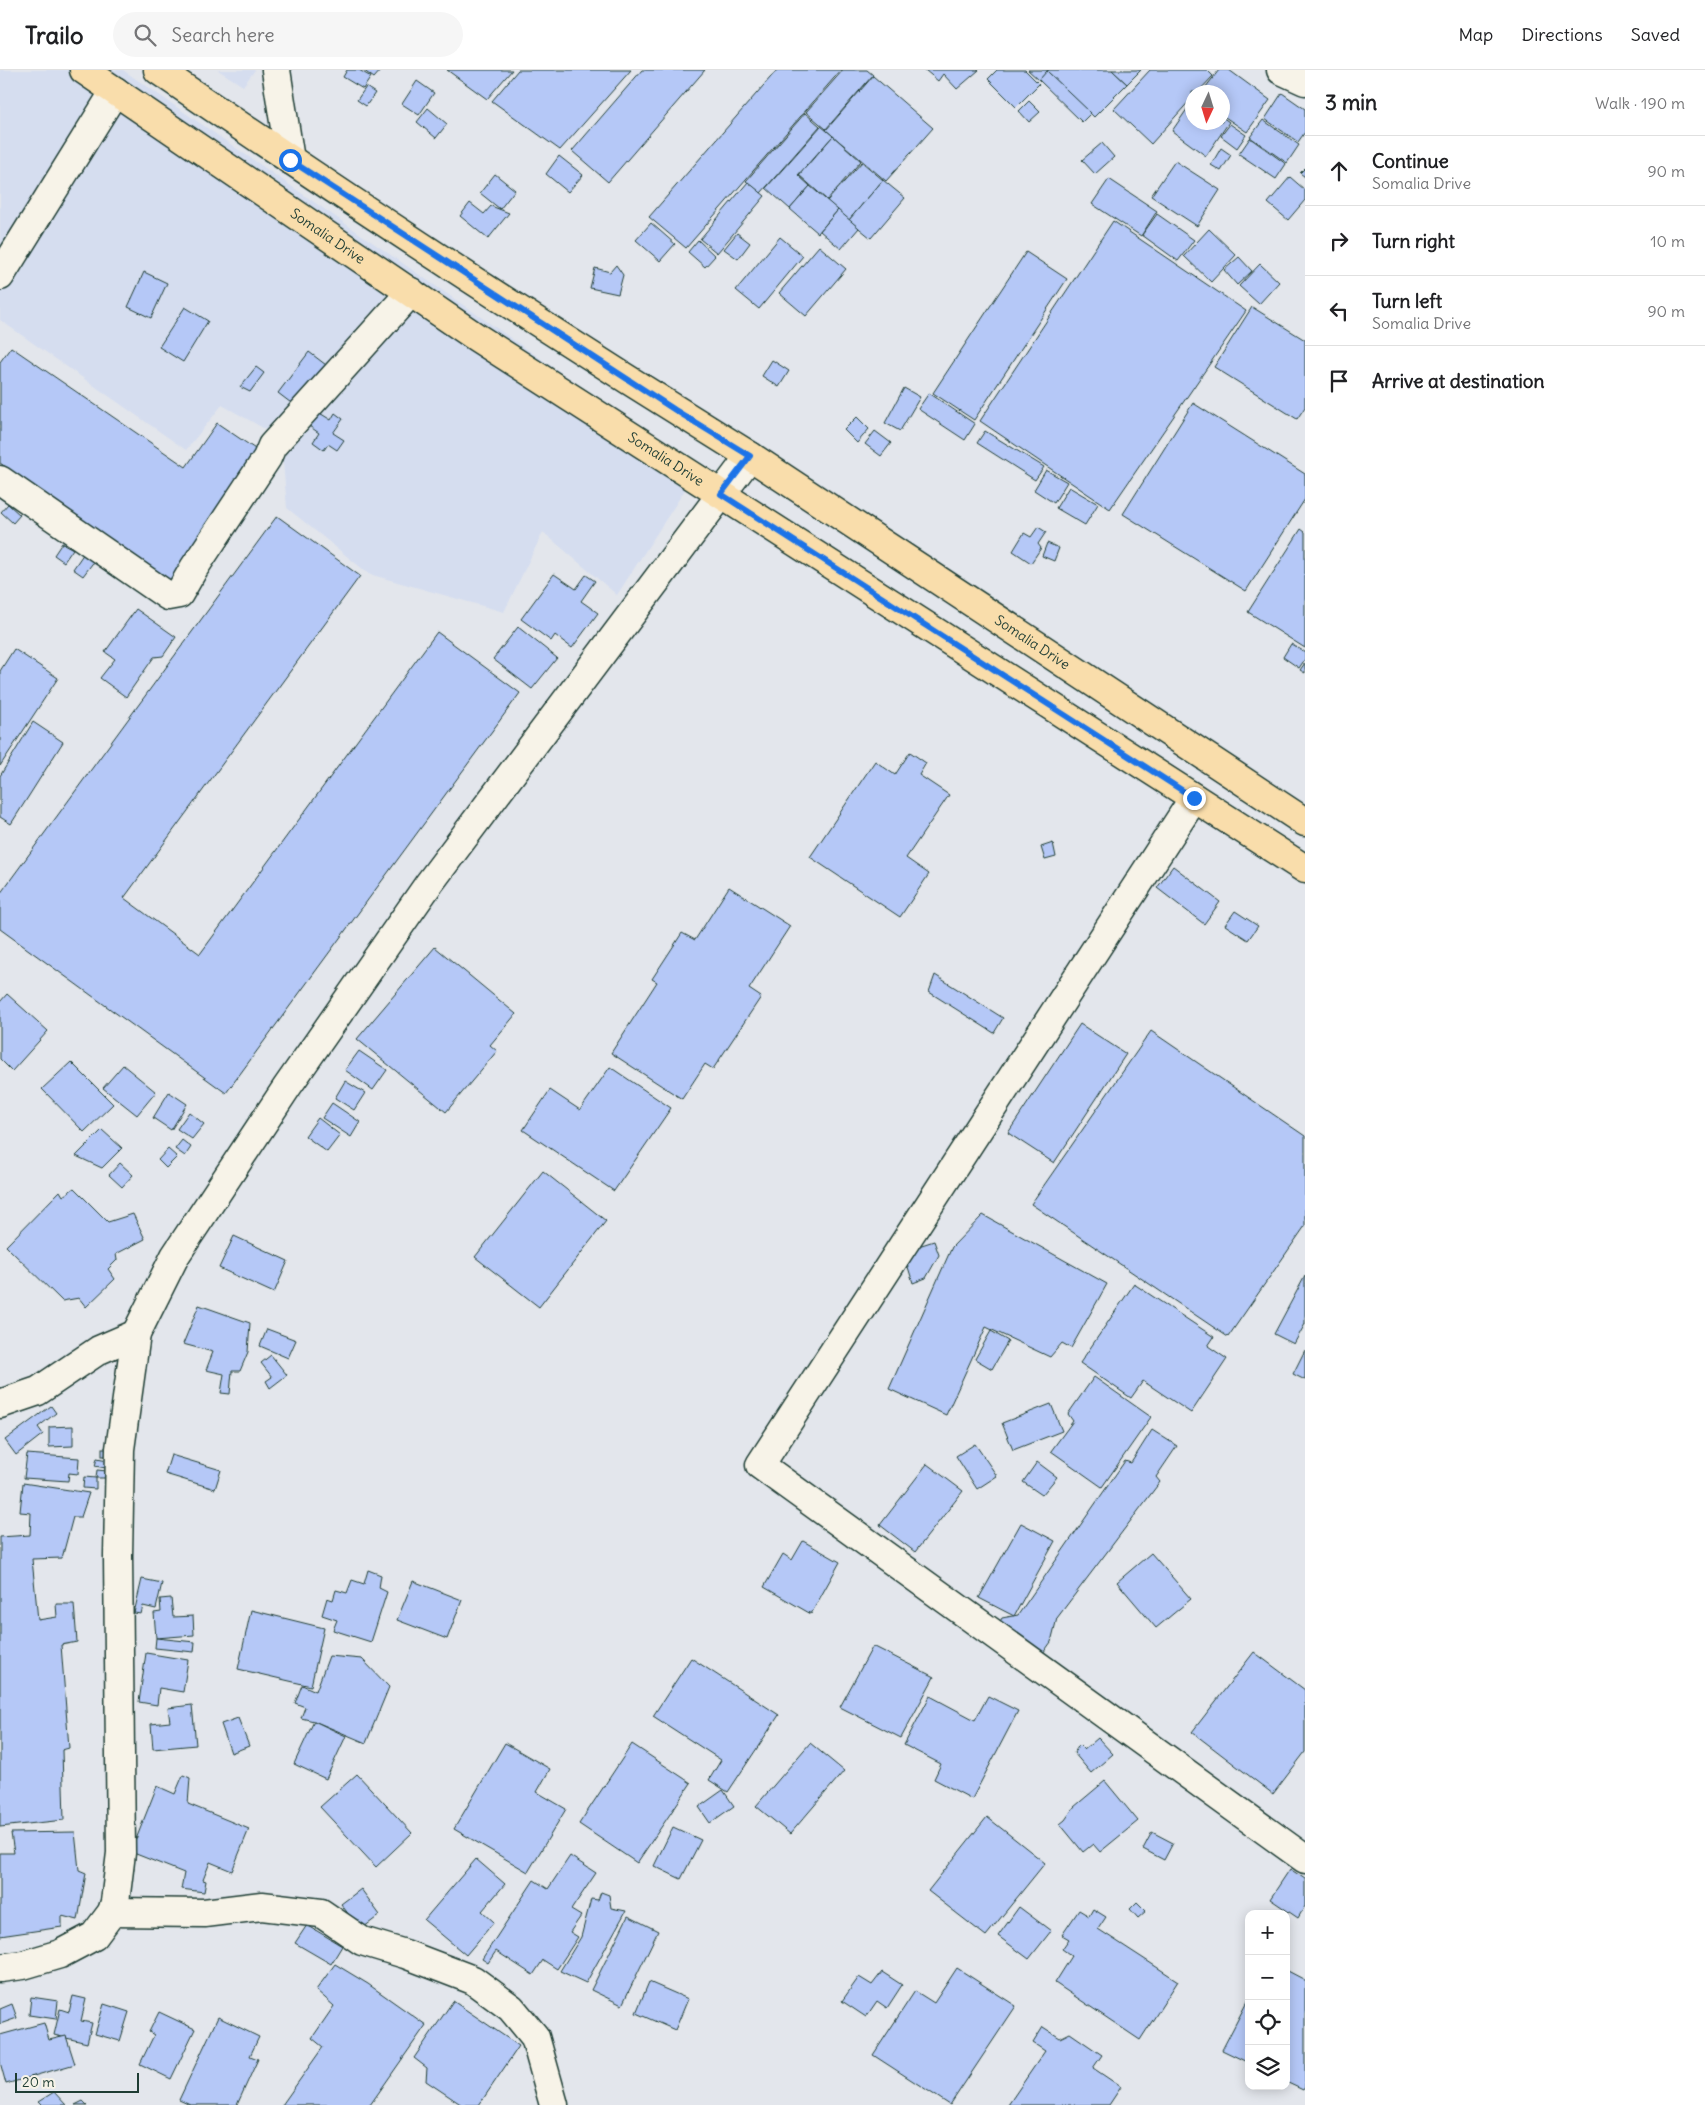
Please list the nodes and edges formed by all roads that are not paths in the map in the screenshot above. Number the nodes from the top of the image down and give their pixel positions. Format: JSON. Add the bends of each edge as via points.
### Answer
{"nodes":[{"id":1,"x":84,"y":70,"type":"edge"},
{"id":2,"x":158,"y":70,"type":"edge"},
{"id":3,"x":276,"y":70,"type":"edge"},
{"id":4,"x":1281,"y":70,"type":"edge"},
{"id":5,"x":1305,"y":81,"type":"edge"},
{"id":6,"x":115,"y":91,"type":"junction"},
{"id":7,"x":290,"y":160,"type":"junction"},
{"id":8,"x":0,"y":276,"type":"edge"},
{"id":9,"x":411,"y":292,"type":"junction"},
{"id":10,"x":750,"y":456,"type":"junction"},
{"id":11,"x":0,"y":480,"type":"edge"},
{"id":12,"x":721,"y":494,"type":"junction"},
{"id":13,"x":1194,"y":798,"type":"junction"},
{"id":14,"x":1305,"y":822,"type":"edge"},
{"id":15,"x":1305,"y":869,"type":"edge"},
{"id":16,"x":136,"y":1334,"type":"junction"},
{"id":17,"x":0,"y":1404,"type":"edge"},
{"id":18,"x":1305,"y":1859,"type":"edge"},
{"id":19,"x":112,"y":1912,"type":"junction"},
{"id":20,"x":0,"y":1968,"type":"edge"},
{"id":21,"x":554,"y":2105,"type":"edge"}],
"edges":[{"from":1,"to":6,"type":"main road","name":"Somalia Drive"},
{"from":2,"to":7,"type":"main road","name":"Somalia Drive"},
{"from":3,"to":7,"type":"street"},
{"from":4,"to":5,"type":"street"},
{"from":6,"to":8,"type":"street"},
{"from":6,"to":9,"type":"main road","name":"Somalia Drive"},
{"from":7,"to":10,"type":"main road","name":"Somalia Drive"},
{"from":9,"to":11,"type":"street","via":[[272,446],[179,594],[168,596]]},
{"from":9,"to":12,"type":"main road","name":"Somalia Drive"},
{"from":10,"to":12,"type":"street"},
{"from":10,"to":14,"type":"main road","name":"Somalia Drive"},
{"from":12,"to":13,"type":"main road","name":"Somalia Drive"},
{"from":12,"to":16,"type":"street","via":[[428,885],[292,1079],[175,1256]]},
{"from":13,"to":15,"type":"main road","name":"Somalia Drive"},
{"from":13,"to":18,"type":"street","via":[[760,1465]]},
{"from":16,"to":17,"type":"street","via":[[99,1350],[38,1391]]},
{"from":16,"to":19,"type":"street","via":[[120,1449],[121,1853]]},
{"from":19,"to":20,"type":"street","via":[[94,1936],[60,1954]]},
{"from":19,"to":21,"type":"street","via":[[204,1913],[262,1906],[321,1913],[362,1941],[473,1980],[512,2008],[535,2037]]}]}
